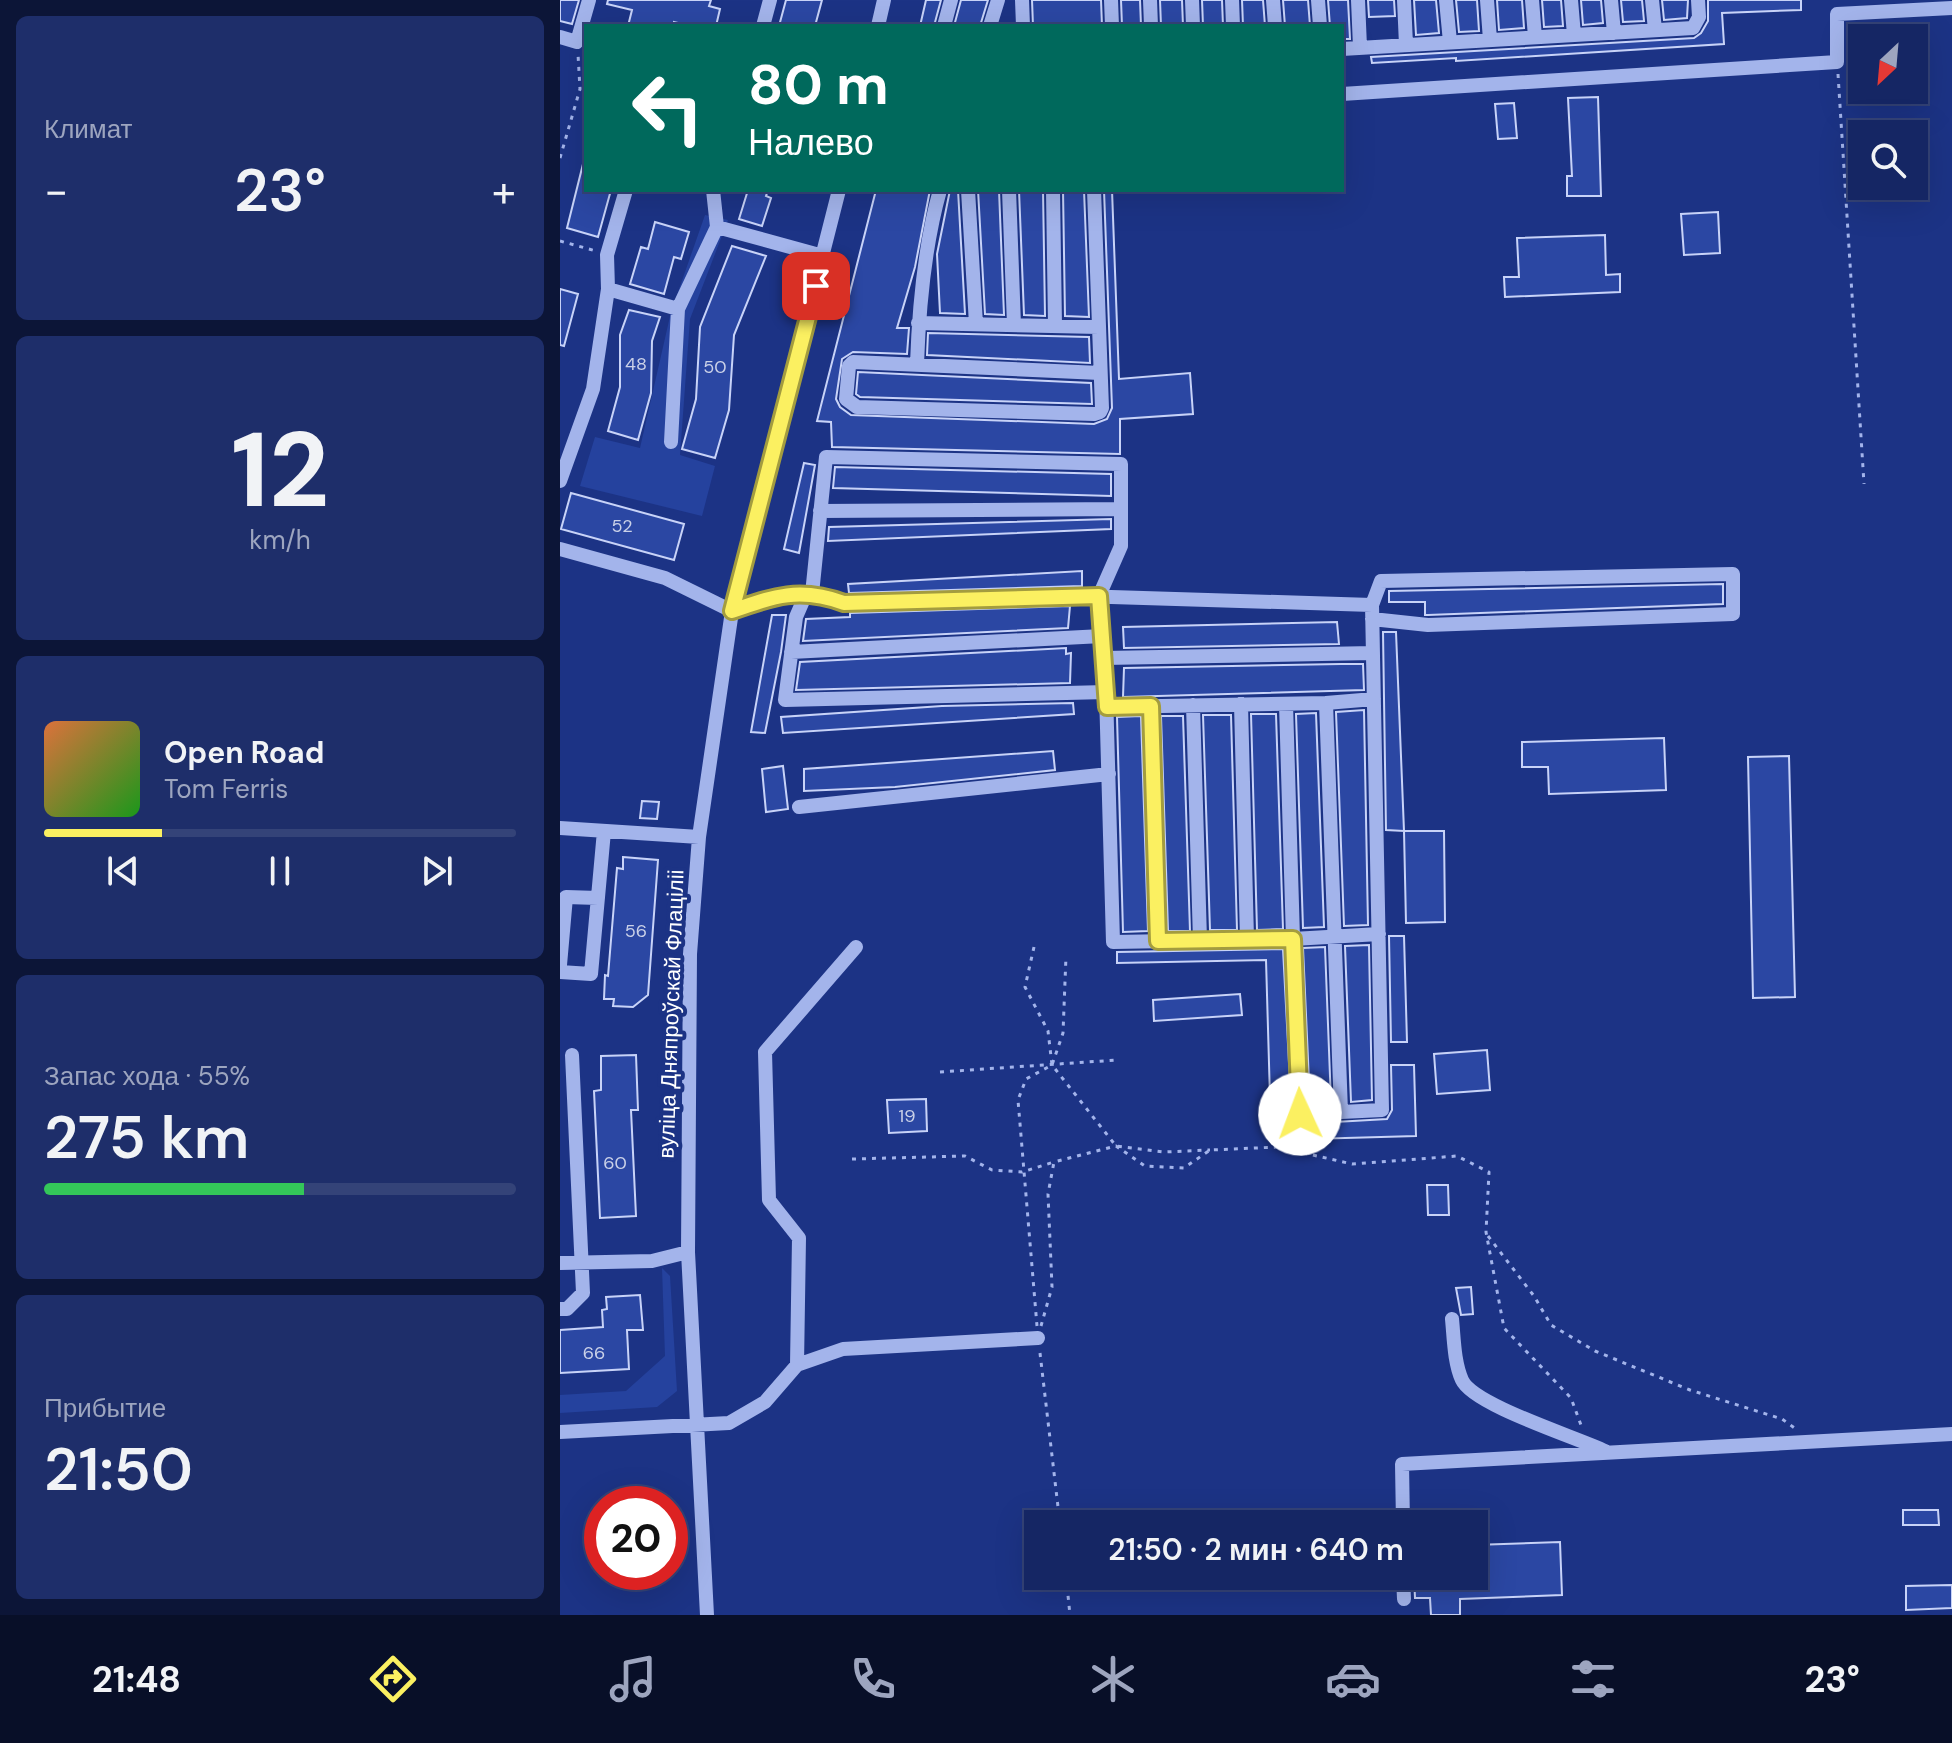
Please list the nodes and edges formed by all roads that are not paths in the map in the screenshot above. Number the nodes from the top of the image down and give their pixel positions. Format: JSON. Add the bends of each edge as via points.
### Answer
{"nodes":[{"id":1,"x":589,"y":0,"type":"edge"},
{"id":2,"x":770,"y":0,"type":"edge"},
{"id":3,"x":884,"y":0,"type":"edge"},
{"id":4,"x":951,"y":0,"type":"edge"},
{"id":5,"x":998,"y":0,"type":"edge"},
{"id":6,"x":1022,"y":0,"type":"edge"},
{"id":7,"x":1111,"y":0,"type":"edge"},
{"id":8,"x":1150,"y":0,"type":"edge"},
{"id":9,"x":1192,"y":0,"type":"edge"},
{"id":10,"x":1232,"y":0,"type":"edge"},
{"id":11,"x":1273,"y":0,"type":"edge"},
{"id":12,"x":1318,"y":0,"type":"edge"},
{"id":13,"x":1358,"y":0,"type":"edge"},
{"id":14,"x":1404,"y":0,"type":"edge"},
{"id":15,"x":1446,"y":0,"type":"edge"},
{"id":16,"x":1487,"y":0,"type":"edge"},
{"id":17,"x":1532,"y":0,"type":"edge"},
{"id":18,"x":1571,"y":0,"type":"edge"},
{"id":19,"x":1611,"y":0,"type":"edge"},
{"id":20,"x":1652,"y":0,"type":"edge"},
{"id":21,"x":1698,"y":0,"type":"edge"},
{"id":22,"x":1952,"y":8,"type":"edge"},
{"id":23,"x":764,"y":24,"type":"edge"},
{"id":24,"x":878,"y":24,"type":"edge"},
{"id":25,"x":945,"y":24,"type":"edge"},
{"id":26,"x":991,"y":24,"type":"edge"},
{"id":27,"x":1023,"y":24,"type":"edge"},
{"id":28,"x":1112,"y":24,"type":"edge"},
{"id":29,"x":1151,"y":24,"type":"edge"},
{"id":30,"x":1193,"y":24,"type":"edge"},
{"id":31,"x":1233,"y":24,"type":"edge"},
{"id":32,"x":1275,"y":24,"type":"edge"},
{"id":33,"x":1320,"y":24,"type":"edge"},
{"id":34,"x":1655,"y":30,"type":"junction"},
{"id":35,"x":1614,"y":33,"type":"junction"},
{"id":36,"x":1574,"y":35,"type":"junction"},
{"id":37,"x":560,"y":37,"type":"edge"},
{"id":38,"x":1535,"y":37,"type":"junction"},
{"id":39,"x":1490,"y":40,"type":"junction"},
{"id":40,"x":1450,"y":42,"type":"junction"},
{"id":41,"x":1406,"y":45,"type":"junction"},
{"id":42,"x":1360,"y":47,"type":"junction"},
{"id":43,"x":1344,"y":49,"type":"edge"},
{"id":44,"x":1344,"y":94,"type":"edge"},
{"id":45,"x":625,"y":192,"type":"edge"},
{"id":46,"x":713,"y":192,"type":"edge"},
{"id":47,"x":839,"y":192,"type":"edge"},
{"id":48,"x":939,"y":192,"type":"edge"},
{"id":49,"x":968,"y":192,"type":"edge"},
{"id":50,"x":1009,"y":192,"type":"edge"},
{"id":51,"x":1053,"y":192,"type":"edge"},
{"id":52,"x":1094,"y":192,"type":"edge"},
{"id":53,"x":717,"y":227,"type":"junction"},
{"id":54,"x":823,"y":256,"type":"junction"},
{"id":55,"x":608,"y":289,"type":"junction"},
{"id":56,"x":678,"y":309,"type":"junction"},
{"id":57,"x":918,"y":323,"type":"junction"},
{"id":58,"x":976,"y":324,"type":"junction"},
{"id":59,"x":1014,"y":325,"type":"junction"},
{"id":60,"x":1055,"y":326,"type":"junction"},
{"id":61,"x":1099,"y":327,"type":"junction"},
{"id":62,"x":917,"y":364,"type":"junction"},
{"id":63,"x":1100,"y":373,"type":"junction"},
{"id":64,"x":671,"y":442,"type":"dead end"},
{"id":65,"x":560,"y":481,"type":"edge"},
{"id":66,"x":1121,"y":509,"type":"junction"},
{"id":67,"x":820,"y":511,"type":"junction"},
{"id":68,"x":560,"y":549,"type":"edge"},
{"id":69,"x":809,"y":594,"type":"junction"},
{"id":70,"x":1099,"y":596,"type":"junction"},
{"id":71,"x":732,"y":611,"type":"junction"},
{"id":72,"x":1372,"y":612,"type":"junction"},
{"id":73,"x":1102,"y":636,"type":"junction"},
{"id":74,"x":791,"y":652,"type":"junction"},
{"id":75,"x":1373,"y":653,"type":"junction"},
{"id":76,"x":1104,"y":658,"type":"junction"},
{"id":77,"x":1374,"y":699,"type":"junction"},
{"id":78,"x":1107,"y":700,"type":"junction"},
{"id":79,"x":1326,"y":703,"type":"junction"},
{"id":80,"x":1241,"y":704,"type":"junction"},
{"id":81,"x":1286,"y":704,"type":"junction"},
{"id":82,"x":1193,"y":705,"type":"junction"},
{"id":83,"x":1151,"y":706,"type":"junction"},
{"id":84,"x":1109,"y":774,"type":"junction"},
{"id":85,"x":799,"y":807,"type":"dead end"},
{"id":86,"x":560,"y":828,"type":"edge"},
{"id":87,"x":604,"y":831,"type":"junction"},
{"id":88,"x":699,"y":837,"type":"junction"},
{"id":89,"x":598,"y":898,"type":"junction"},
{"id":90,"x":1379,"y":934,"type":"junction"},
{"id":91,"x":1334,"y":936,"type":"junction"},
{"id":92,"x":1247,"y":939,"type":"junction"},
{"id":93,"x":1293,"y":939,"type":"junction"},
{"id":94,"x":1200,"y":940,"type":"junction"},
{"id":95,"x":1158,"y":941,"type":"junction"},
{"id":96,"x":856,"y":947,"type":"dead end"},
{"id":97,"x":560,"y":965,"type":"edge"},
{"id":98,"x":560,"y":972,"type":"edge"},
{"id":99,"x":572,"y":1055,"type":"dead end"},
{"id":100,"x":1341,"y":1112,"type":"junction"},
{"id":101,"x":688,"y":1252,"type":"junction"},
{"id":102,"x":583,"y":1262,"type":"junction"},
{"id":103,"x":560,"y":1263,"type":"edge"},
{"id":104,"x":560,"y":1309,"type":"edge"},
{"id":105,"x":1452,"y":1319,"type":"dead end"},
{"id":106,"x":1038,"y":1338,"type":"road end"},
{"id":107,"x":797,"y":1365,"type":"junction"},
{"id":108,"x":698,"y":1426,"type":"junction"},
{"id":109,"x":560,"y":1432,"type":"edge"},
{"id":110,"x":1952,"y":1434,"type":"edge"},
{"id":111,"x":1609,"y":1453,"type":"junction"},
{"id":112,"x":1403,"y":1510,"type":"edge"},
{"id":113,"x":1404,"y":1590,"type":"edge"},
{"id":114,"x":1404,"y":1599,"type":"dead end"},
{"id":115,"x":707,"y":1615,"type":"edge"}],
"edges":[{"from":1,"to":37,"type":"street","via":[[577,42]]},
{"from":2,"to":23,"type":"street"},
{"from":3,"to":24,"type":"street"},
{"from":4,"to":25,"type":"street"},
{"from":5,"to":26,"type":"street"},
{"from":6,"to":27,"type":"street"},
{"from":7,"to":28,"type":"street"},
{"from":8,"to":29,"type":"street"},
{"from":9,"to":30,"type":"street"},
{"from":10,"to":31,"type":"street"},
{"from":11,"to":32,"type":"street"},
{"from":12,"to":33,"type":"street"},
{"from":13,"to":42,"type":"street"},
{"from":14,"to":41,"type":"street"},
{"from":15,"to":40,"type":"street"},
{"from":16,"to":39,"type":"street"},
{"from":17,"to":38,"type":"street"},
{"from":18,"to":36,"type":"street"},
{"from":19,"to":35,"type":"street"},
{"from":20,"to":34,"type":"street"},
{"from":21,"to":34,"type":"street","via":[[1693,28]]},
{"from":22,"to":44,"type":"street","via":[[1837,14],[1837,62]]},
{"from":34,"to":35,"type":"street"},
{"from":35,"to":36,"type":"street"},
{"from":36,"to":38,"type":"street"},
{"from":38,"to":39,"type":"street"},
{"from":39,"to":40,"type":"street"},
{"from":40,"to":41,"type":"street"},
{"from":41,"to":42,"type":"street"},
{"from":42,"to":43,"type":"street"},
{"from":45,"to":55,"type":"street","via":[[607,255]]},
{"from":46,"to":53,"type":"street"},
{"from":47,"to":54,"type":"street","name":"вуліца Дняпроўскай Флаціліі"},
{"from":48,"to":57,"type":"street"},
{"from":49,"to":58,"type":"street"},
{"from":50,"to":59,"type":"street"},
{"from":51,"to":60,"type":"street"},
{"from":52,"to":61,"type":"street"},
{"from":53,"to":54,"type":"street"},
{"from":53,"to":56,"type":"street"},
{"from":54,"to":71,"type":"street","name":"вуліца Дняпроўскай Флаціліі"},
{"from":55,"to":56,"type":"street"},
{"from":55,"to":65,"type":"street","via":[[593,389]]},
{"from":56,"to":64,"type":"street"},
{"from":57,"to":58,"type":"street"},
{"from":57,"to":62,"type":"street"},
{"from":58,"to":59,"type":"street"},
{"from":59,"to":60,"type":"street"},
{"from":60,"to":61,"type":"street"},
{"from":61,"to":63,"type":"street"},
{"from":62,"to":63,"type":"street"},
{"from":62,"to":63,"type":"street","via":[[853,362],[846,399],[857,407],[1094,414],[1102,408]]},
{"from":66,"to":67,"type":"street"},
{"from":66,"to":67,"type":"street","via":[[1121,464],[826,457]]},
{"from":66,"to":70,"type":"street","via":[[1121,546]]},
{"from":67,"to":69,"type":"street"},
{"from":68,"to":71,"type":"street","via":[[665,578]]},
{"from":69,"to":70,"type":"street","via":[[844,603]]},
{"from":69,"to":71,"type":"street","via":[[778,594]]},
{"from":69,"to":74,"type":"street","via":[[796,617]]},
{"from":70,"to":72,"type":"street"},
{"from":70,"to":73,"type":"street"},
{"from":71,"to":88,"type":"street","name":"вуліца Дняпроўскай Флаціліі"},
{"from":72,"to":72,"type":"street","via":[[1428,625],[1733,614],[1733,574],[1381,581]]},
{"from":72,"to":75,"type":"street"},
{"from":73,"to":74,"type":"street"},
{"from":73,"to":76,"type":"street"},
{"from":74,"to":78,"type":"street","via":[[785,700]]},
{"from":75,"to":76,"type":"street"},
{"from":75,"to":77,"type":"street"},
{"from":76,"to":78,"type":"street"},
{"from":77,"to":79,"type":"street"},
{"from":77,"to":90,"type":"street"},
{"from":78,"to":83,"type":"street"},
{"from":78,"to":84,"type":"street"},
{"from":79,"to":81,"type":"street"},
{"from":79,"to":91,"type":"street"},
{"from":80,"to":81,"type":"street"},
{"from":80,"to":82,"type":"street"},
{"from":80,"to":92,"type":"street"},
{"from":81,"to":93,"type":"street"},
{"from":82,"to":83,"type":"street"},
{"from":82,"to":94,"type":"street"},
{"from":83,"to":95,"type":"street"},
{"from":84,"to":85,"type":"street"},
{"from":84,"to":95,"type":"street","via":[[1113,942]]},
{"from":86,"to":87,"type":"street"},
{"from":87,"to":88,"type":"street"},
{"from":87,"to":89,"type":"street"},
{"from":88,"to":101,"type":"street","name":"вуліца Дняпроўскай Флаціліі","via":[[690,954]]},
{"from":89,"to":97,"type":"street","via":[[566,897]]},
{"from":89,"to":98,"type":"street","via":[[591,974]]},
{"from":90,"to":91,"type":"street"},
{"from":90,"to":100,"type":"street","via":[[1382,1110]]},
{"from":91,"to":93,"type":"street"},
{"from":91,"to":100,"type":"street"},
{"from":92,"to":93,"type":"street"},
{"from":92,"to":94,"type":"street"},
{"from":93,"to":100,"type":"street","via":[[1300,1114]]},
{"from":94,"to":95,"type":"street"},
{"from":96,"to":107,"type":"street","via":[[765,1052],[769,1200],[799,1238]]},
{"from":99,"to":102,"type":"street"},
{"from":101,"to":102,"type":"street","via":[[652,1261]]},
{"from":101,"to":108,"type":"street","name":"вуліца Дняпроўскай Флаціліі"},
{"from":102,"to":103,"type":"street"},
{"from":102,"to":104,"type":"street","via":[[583,1293]]},
{"from":105,"to":111,"type":"street","via":[[1463,1383],[1486,1402]]},
{"from":106,"to":107,"type":"street","via":[[843,1349]]},
{"from":107,"to":108,"type":"street","via":[[765,1402],[729,1423]]},
{"from":108,"to":109,"type":"street"},
{"from":108,"to":115,"type":"street","name":"вуліца Дняпроўскай Флаціліі"},
{"from":110,"to":111,"type":"street"},
{"from":111,"to":112,"type":"street","via":[[1402,1464]]},
{"from":113,"to":114,"type":"street"}]}
